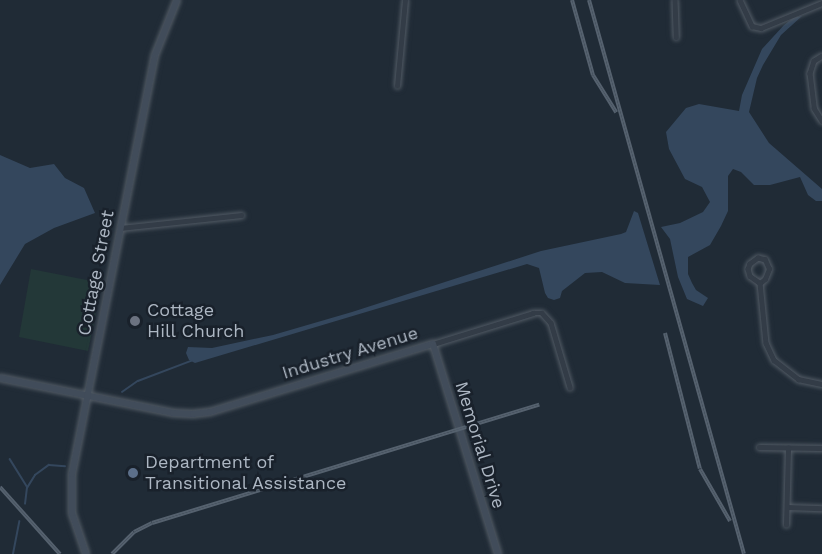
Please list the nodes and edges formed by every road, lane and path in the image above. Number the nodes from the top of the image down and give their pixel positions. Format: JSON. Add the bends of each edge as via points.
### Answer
{"nodes":[{"id":1,"x":177,"y":0,"type":"edge"},
{"id":2,"x":405,"y":0,"type":"edge"},
{"id":3,"x":675,"y":0,"type":"edge"},
{"id":4,"x":740,"y":0,"type":"edge"},
{"id":5,"x":810,"y":0,"type":"edge"},
{"id":6,"x":822,"y":3,"type":"edge"},
{"id":7,"x":814,"y":6,"type":"junction"},
{"id":8,"x":676,"y":37,"type":"dead end"},
{"id":9,"x":822,"y":56,"type":"edge"},
{"id":10,"x":397,"y":86,"type":"dead end"},
{"id":11,"x":822,"y":122,"type":"edge"},
{"id":12,"x":240,"y":215,"type":"dead end"},
{"id":13,"x":120,"y":228,"type":"junction"},
{"id":14,"x":760,"y":283,"type":"junction"},
{"id":15,"x":433,"y":344,"type":"junction"},
{"id":16,"x":0,"y":378,"type":"edge"},
{"id":17,"x":822,"y":384,"type":"edge"},
{"id":18,"x":570,"y":387,"type":"dead end"},
{"id":19,"x":87,"y":395,"type":"junction"},
{"id":20,"x":759,"y":447,"type":"dead end"},
{"id":21,"x":788,"y":448,"type":"junction"},
{"id":22,"x":822,"y":448,"type":"edge"},
{"id":23,"x":787,"y":507,"type":"junction"},
{"id":24,"x":822,"y":507,"type":"edge"},
{"id":25,"x":786,"y":525,"type":"dead end"},
{"id":26,"x":86,"y":554,"type":"edge"},
{"id":27,"x":498,"y":554,"type":"edge"}],
"edges":[{"from":1,"to":13,"type":"street","name":"Cottage Street","via":[[155,55]]},
{"from":2,"to":10,"type":"street"},
{"from":3,"to":8,"type":"street"},
{"from":4,"to":7,"type":"street","via":[[756,28]]},
{"from":5,"to":7,"type":"street"},
{"from":6,"to":7,"type":"street"},
{"from":9,"to":11,"type":"street","via":[[814,61],[810,73],[814,108]]},
{"from":12,"to":13,"type":"street"},
{"from":13,"to":19,"type":"street","name":"Cottage Street"},
{"from":14,"to":14,"type":"street","via":[[750,276],[748,269],[758,258],[765,260],[769,269]]},
{"from":14,"to":17,"type":"street","via":[[766,343],[774,360],[798,379]]},
{"from":15,"to":18,"type":"street","name":"Industry Avenue","via":[[542,313],[550,322]]},
{"from":15,"to":19,"type":"street","name":"Industry Avenue","via":[[207,413],[173,413]]},
{"from":15,"to":27,"type":"street","name":"Memorial Drive"},
{"from":16,"to":19,"type":"street","name":"Industry Avenue"},
{"from":19,"to":26,"type":"street","name":"Cottage Street","via":[[70,487],[72,513]]},
{"from":20,"to":21,"type":"street"},
{"from":21,"to":22,"type":"street"},
{"from":21,"to":23,"type":"street"},
{"from":23,"to":24,"type":"street"},
{"from":23,"to":25,"type":"street"}]}
